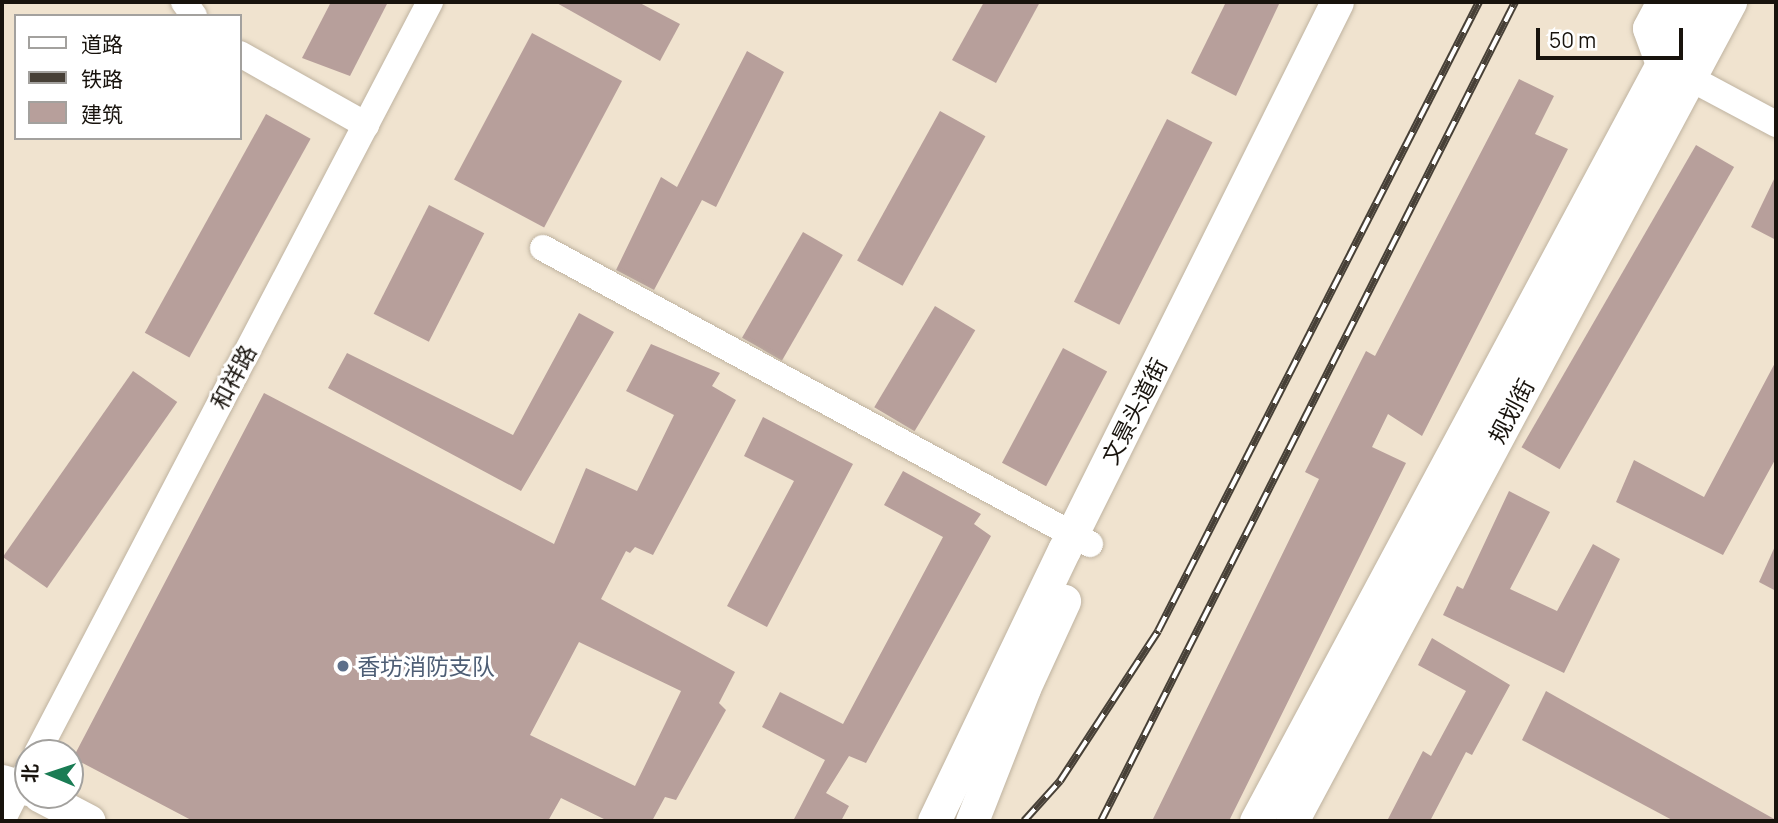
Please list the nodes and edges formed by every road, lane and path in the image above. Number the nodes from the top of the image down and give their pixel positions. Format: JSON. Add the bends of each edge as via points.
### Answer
{"nodes":[{"id":1,"x":430,"y":2,"type":"edge"},
{"id":2,"x":1337,"y":2,"type":"edge"},
{"id":3,"x":1362,"y":2,"type":"edge"},
{"id":4,"x":1663,"y":2,"type":"edge"},
{"id":5,"x":1696,"y":2,"type":"edge"},
{"id":6,"x":1730,"y":2,"type":"edge"},
{"id":7,"x":242,"y":55,"type":"edge"},
{"id":8,"x":1675,"y":71,"type":"junction"},
{"id":9,"x":1776,"y":124,"type":"edge"},
{"id":10,"x":366,"y":125,"type":"junction"},
{"id":11,"x":543,"y":248,"type":"dead end"},
{"id":12,"x":1081,"y":539,"type":"junction"},
{"id":13,"x":44,"y":739,"type":"edge"},
{"id":14,"x":14,"y":794,"type":"edge"},
{"id":15,"x":68,"y":809,"type":"edge"},
{"id":16,"x":2,"y":821,"type":"edge"},
{"id":17,"x":89,"y":821,"type":"edge"},
{"id":18,"x":934,"y":821,"type":"edge"},
{"id":19,"x":972,"y":821,"type":"edge"},
{"id":20,"x":1256,"y":821,"type":"edge"},
{"id":21,"x":1292,"y":821,"type":"edge"}],
"edges":[{"from":1,"to":10,"type":"street","name":"和祥路"},
{"from":2,"to":12,"type":"main road","name":"文景头道街"},
{"from":3,"to":12,"type":"main road","name":"文景头道街"},
{"from":4,"to":8,"type":"main road","via":[[1649,28]]},
{"from":5,"to":8,"type":"main road"},
{"from":6,"to":8,"type":"main road","name":"规划街"},
{"from":7,"to":10,"type":"street"},
{"from":8,"to":9,"type":"street"},
{"from":8,"to":20,"type":"main road","name":"规划街"},
{"from":8,"to":21,"type":"main road","name":"规划街"},
{"from":10,"to":13,"type":"street","name":"和祥路"},
{"from":11,"to":12,"type":"street"},
{"from":12,"to":18,"type":"main road","name":"文景头道街"},
{"from":12,"to":19,"type":"main road","name":"文景头道街"},
{"from":14,"to":16,"type":"street"},
{"from":15,"to":17,"type":"main road"}]}
